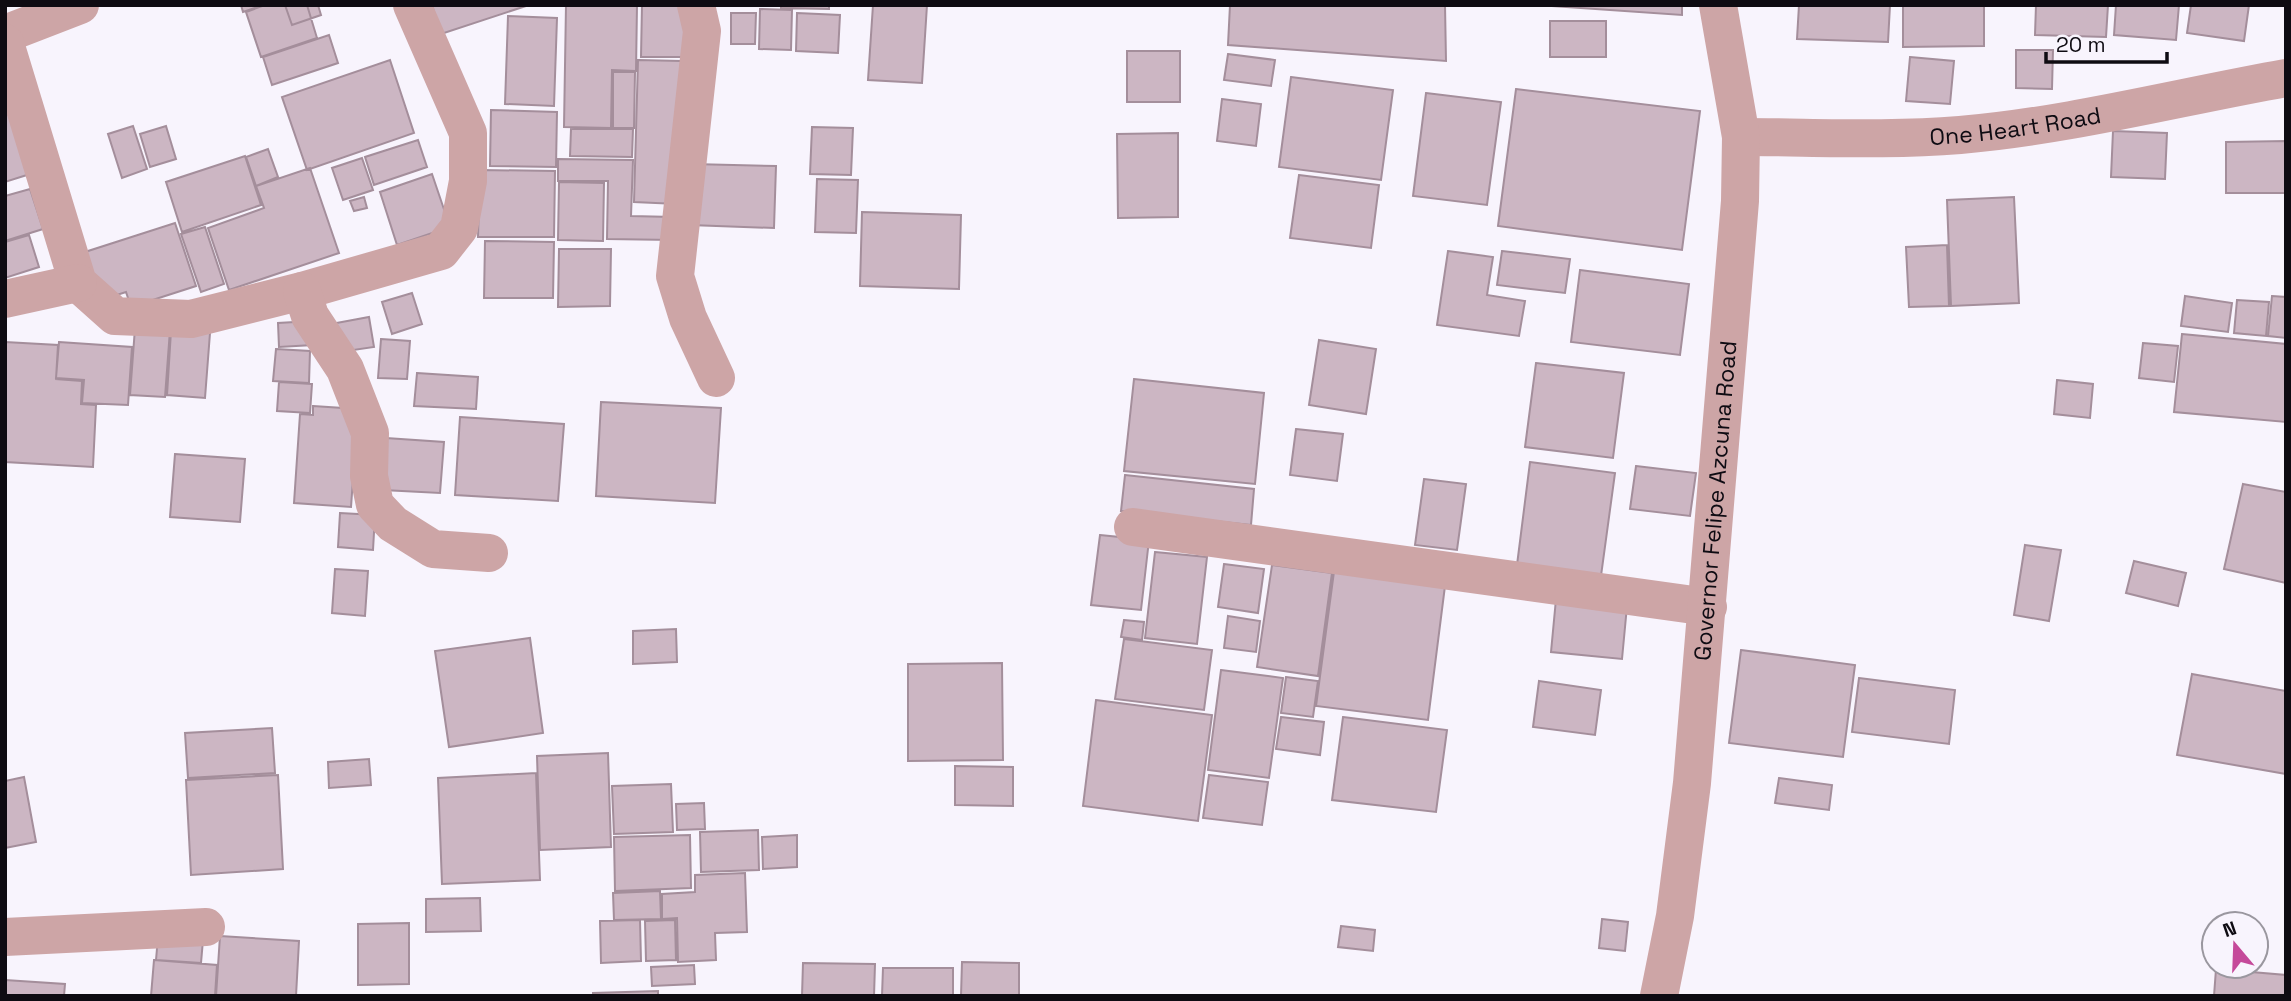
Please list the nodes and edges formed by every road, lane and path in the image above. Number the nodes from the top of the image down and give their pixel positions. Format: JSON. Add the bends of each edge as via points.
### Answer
{"nodes":[{"id":1,"x":80,"y":5,"type":"edge"},
{"id":2,"x":412,"y":5,"type":"edge"},
{"id":3,"x":696,"y":5,"type":"edge"},
{"id":4,"x":1718,"y":5,"type":"edge"},
{"id":5,"x":5,"y":34,"type":"edge"},
{"id":6,"x":5,"y":43,"type":"edge"},
{"id":7,"x":2286,"y":78,"type":"edge"},
{"id":8,"x":1741,"y":136,"type":"junction"},
{"id":9,"x":78,"y":283,"type":"junction"},
{"id":10,"x":302,"y":291,"type":"junction"},
{"id":11,"x":5,"y":299,"type":"edge"},
{"id":12,"x":716,"y":379,"type":"dead end"},
{"id":13,"x":1133,"y":527,"type":"dead end"},
{"id":14,"x":489,"y":553,"type":"dead end"},
{"id":15,"x":1708,"y":607,"type":"junction"},
{"id":16,"x":206,"y":927,"type":"dead end"},
{"id":17,"x":5,"y":937,"type":"edge"},
{"id":18,"x":1659,"y":996,"type":"edge"}],
"edges":[{"from":1,"to":5,"type":"street"},
{"from":2,"to":10,"type":"street","via":[[468,133],[468,181],[459,228],[441,251]]},
{"from":3,"to":12,"type":"street","via":[[702,31],[676,276],[688,318]]},
{"from":4,"to":8,"type":"street","name":"Governor Felipe Azcuna Road"},
{"from":6,"to":9,"type":"street"},
{"from":7,"to":8,"type":"street","name":"One Heart Road","via":[[1960,135]]},
{"from":8,"to":15,"type":"street","name":"Governor Felipe Azcuna Road","via":[[1740,201]]},
{"from":9,"to":10,"type":"street","via":[[115,317],[191,319]]},
{"from":9,"to":11,"type":"street"},
{"from":10,"to":14,"type":"street","via":[[310,316],[345,369],[370,433],[369,476],[375,505],[393,524],[433,549]]},
{"from":13,"to":15,"type":"street"},
{"from":15,"to":18,"type":"street","name":"Governor Felipe Azcuna Road","via":[[1692,783],[1675,916]]},
{"from":16,"to":17,"type":"street"}]}
